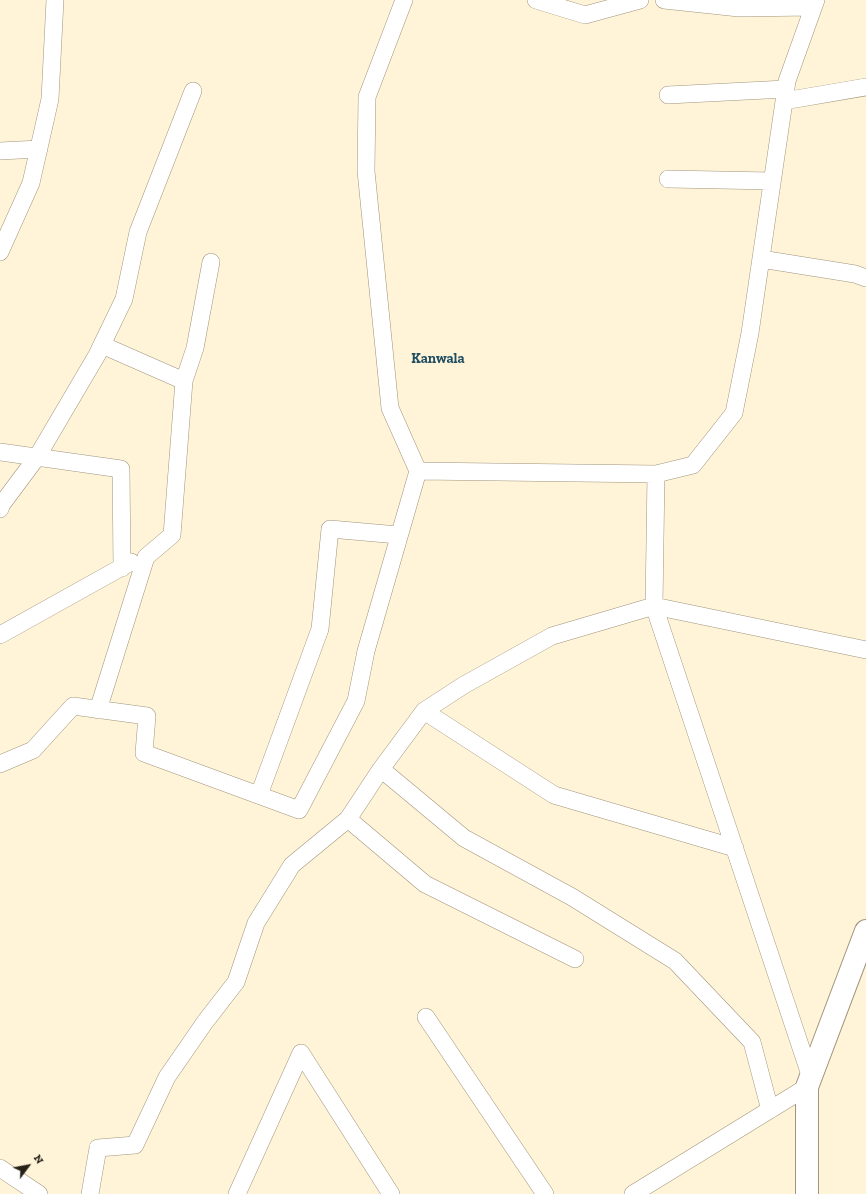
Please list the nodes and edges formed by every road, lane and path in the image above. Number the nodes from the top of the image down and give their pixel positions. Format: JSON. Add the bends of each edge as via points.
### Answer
{"nodes":[{"id":1,"x":55,"y":0,"type":"edge"},
{"id":2,"x":404,"y":0,"type":"edge"},
{"id":3,"x":536,"y":0,"type":"edge"},
{"id":4,"x":640,"y":0,"type":"edge"},
{"id":5,"x":664,"y":0,"type":"edge"},
{"id":6,"x":815,"y":3,"type":"edge"},
{"id":7,"x":866,"y":87,"type":"edge"},
{"id":8,"x":193,"y":91,"type":"dead end"},
{"id":9,"x":668,"y":94,"type":"dead end"},
{"id":10,"x":785,"y":95,"type":"junction"},
{"id":11,"x":38,"y":149,"type":"junction"},
{"id":12,"x":0,"y":151,"type":"edge"},
{"id":13,"x":668,"y":179,"type":"dead end"},
{"id":14,"x":772,"y":181,"type":"junction"},
{"id":15,"x":0,"y":252,"type":"edge"},
{"id":16,"x":761,"y":259,"type":"junction"},
{"id":17,"x":211,"y":262,"type":"dead end"},
{"id":18,"x":866,"y":278,"type":"edge"},
{"id":19,"x":102,"y":345,"type":"junction"},
{"id":20,"x":184,"y":381,"type":"junction"},
{"id":21,"x":0,"y":452,"type":"edge"},
{"id":22,"x":37,"y":457,"type":"junction"},
{"id":23,"x":418,"y":471,"type":"junction"},
{"id":24,"x":656,"y":474,"type":"junction"},
{"id":25,"x":0,"y":508,"type":"edge"},
{"id":26,"x":398,"y":536,"type":"junction"},
{"id":27,"x":157,"y":548,"type":"junction"},
{"id":28,"x":122,"y":568,"type":"junction"},
{"id":29,"x":654,"y":606,"type":"junction"},
{"id":30,"x":0,"y":635,"type":"edge"},
{"id":31,"x":866,"y":650,"type":"edge"},
{"id":32,"x":98,"y":710,"type":"junction"},
{"id":33,"x":424,"y":711,"type":"junction"},
{"id":34,"x":0,"y":764,"type":"edge"},
{"id":35,"x":381,"y":769,"type":"junction"},
{"id":36,"x":259,"y":795,"type":"junction"},
{"id":37,"x":348,"y":819,"type":"junction"},
{"id":38,"x":735,"y":848,"type":"junction"},
{"id":39,"x":866,"y":931,"type":"edge"},
{"id":40,"x":575,"y":958,"type":"dead end"},
{"id":41,"x":426,"y":1017,"type":"dead end"},
{"id":42,"x":809,"y":1082,"type":"junction"},
{"id":43,"x":770,"y":1110,"type":"junction"},
{"id":44,"x":0,"y":1168,"type":"edge"},
{"id":45,"x":39,"y":1194,"type":"edge"},
{"id":46,"x":90,"y":1194,"type":"edge"},
{"id":47,"x":237,"y":1194,"type":"edge"},
{"id":48,"x":391,"y":1194,"type":"edge"},
{"id":49,"x":545,"y":1194,"type":"edge"},
{"id":50,"x":633,"y":1194,"type":"edge"},
{"id":51,"x":807,"y":1194,"type":"edge"}],
"edges":[{"from":1,"to":11,"type":"street","via":[[50,99]]},
{"from":2,"to":23,"type":"street","via":[[367,97],[366,171],[390,408]]},
{"from":3,"to":4,"type":"street","via":[[584,15]]},
{"from":5,"to":6,"type":"street","via":[[739,8]]},
{"from":6,"to":10,"type":"street","via":[[787,81]]},
{"from":7,"to":10,"type":"street"},
{"from":8,"to":19,"type":"street","via":[[138,232],[124,299]]},
{"from":9,"to":10,"type":"street"},
{"from":10,"to":14,"type":"street"},
{"from":11,"to":12,"type":"street"},
{"from":11,"to":15,"type":"street","via":[[31,183]]},
{"from":13,"to":14,"type":"street"},
{"from":14,"to":16,"type":"street"},
{"from":16,"to":18,"type":"street"},
{"from":16,"to":24,"type":"street","via":[[734,413],[693,465]]},
{"from":17,"to":20,"type":"street","via":[[195,348]]},
{"from":19,"to":20,"type":"street"},
{"from":19,"to":22,"type":"street"},
{"from":20,"to":27,"type":"street","via":[[172,535]]},
{"from":21,"to":22,"type":"street"},
{"from":22,"to":25,"type":"street"},
{"from":22,"to":28,"type":"street","via":[[121,469]]},
{"from":23,"to":24,"type":"street"},
{"from":23,"to":26,"type":"street"},
{"from":24,"to":29,"type":"street"},
{"from":26,"to":36,"type":"street","via":[[366,650],[356,701],[299,810]]},
{"from":26,"to":36,"type":"street","via":[[330,529],[320,629]]},
{"from":27,"to":28,"type":"street"},
{"from":27,"to":32,"type":"street","via":[[146,557]]},
{"from":28,"to":30,"type":"street"},
{"from":29,"to":31,"type":"street"},
{"from":29,"to":33,"type":"street","via":[[552,636],[464,685]]},
{"from":29,"to":38,"type":"street"},
{"from":32,"to":34,"type":"street","via":[[73,706],[34,750]]},
{"from":32,"to":36,"type":"street","via":[[147,716],[144,753]]},
{"from":33,"to":35,"type":"street"},
{"from":33,"to":38,"type":"street","via":[[554,795]]},
{"from":35,"to":37,"type":"street"},
{"from":35,"to":43,"type":"street","via":[[464,838],[572,897],[675,961],[752,1042]]},
{"from":37,"to":40,"type":"street","via":[[425,884]]},
{"from":37,"to":46,"type":"street","via":[[292,865],[256,922],[236,982],[167,1077],[135,1145],[98,1148]]},
{"from":38,"to":42,"type":"street"},
{"from":39,"to":42,"type":"street"},
{"from":41,"to":49,"type":"street"},
{"from":42,"to":43,"type":"street"},
{"from":42,"to":51,"type":"street"},
{"from":43,"to":50,"type":"street"},
{"from":44,"to":45,"type":"street"},
{"from":47,"to":48,"type":"street","via":[[301,1053]]}]}
